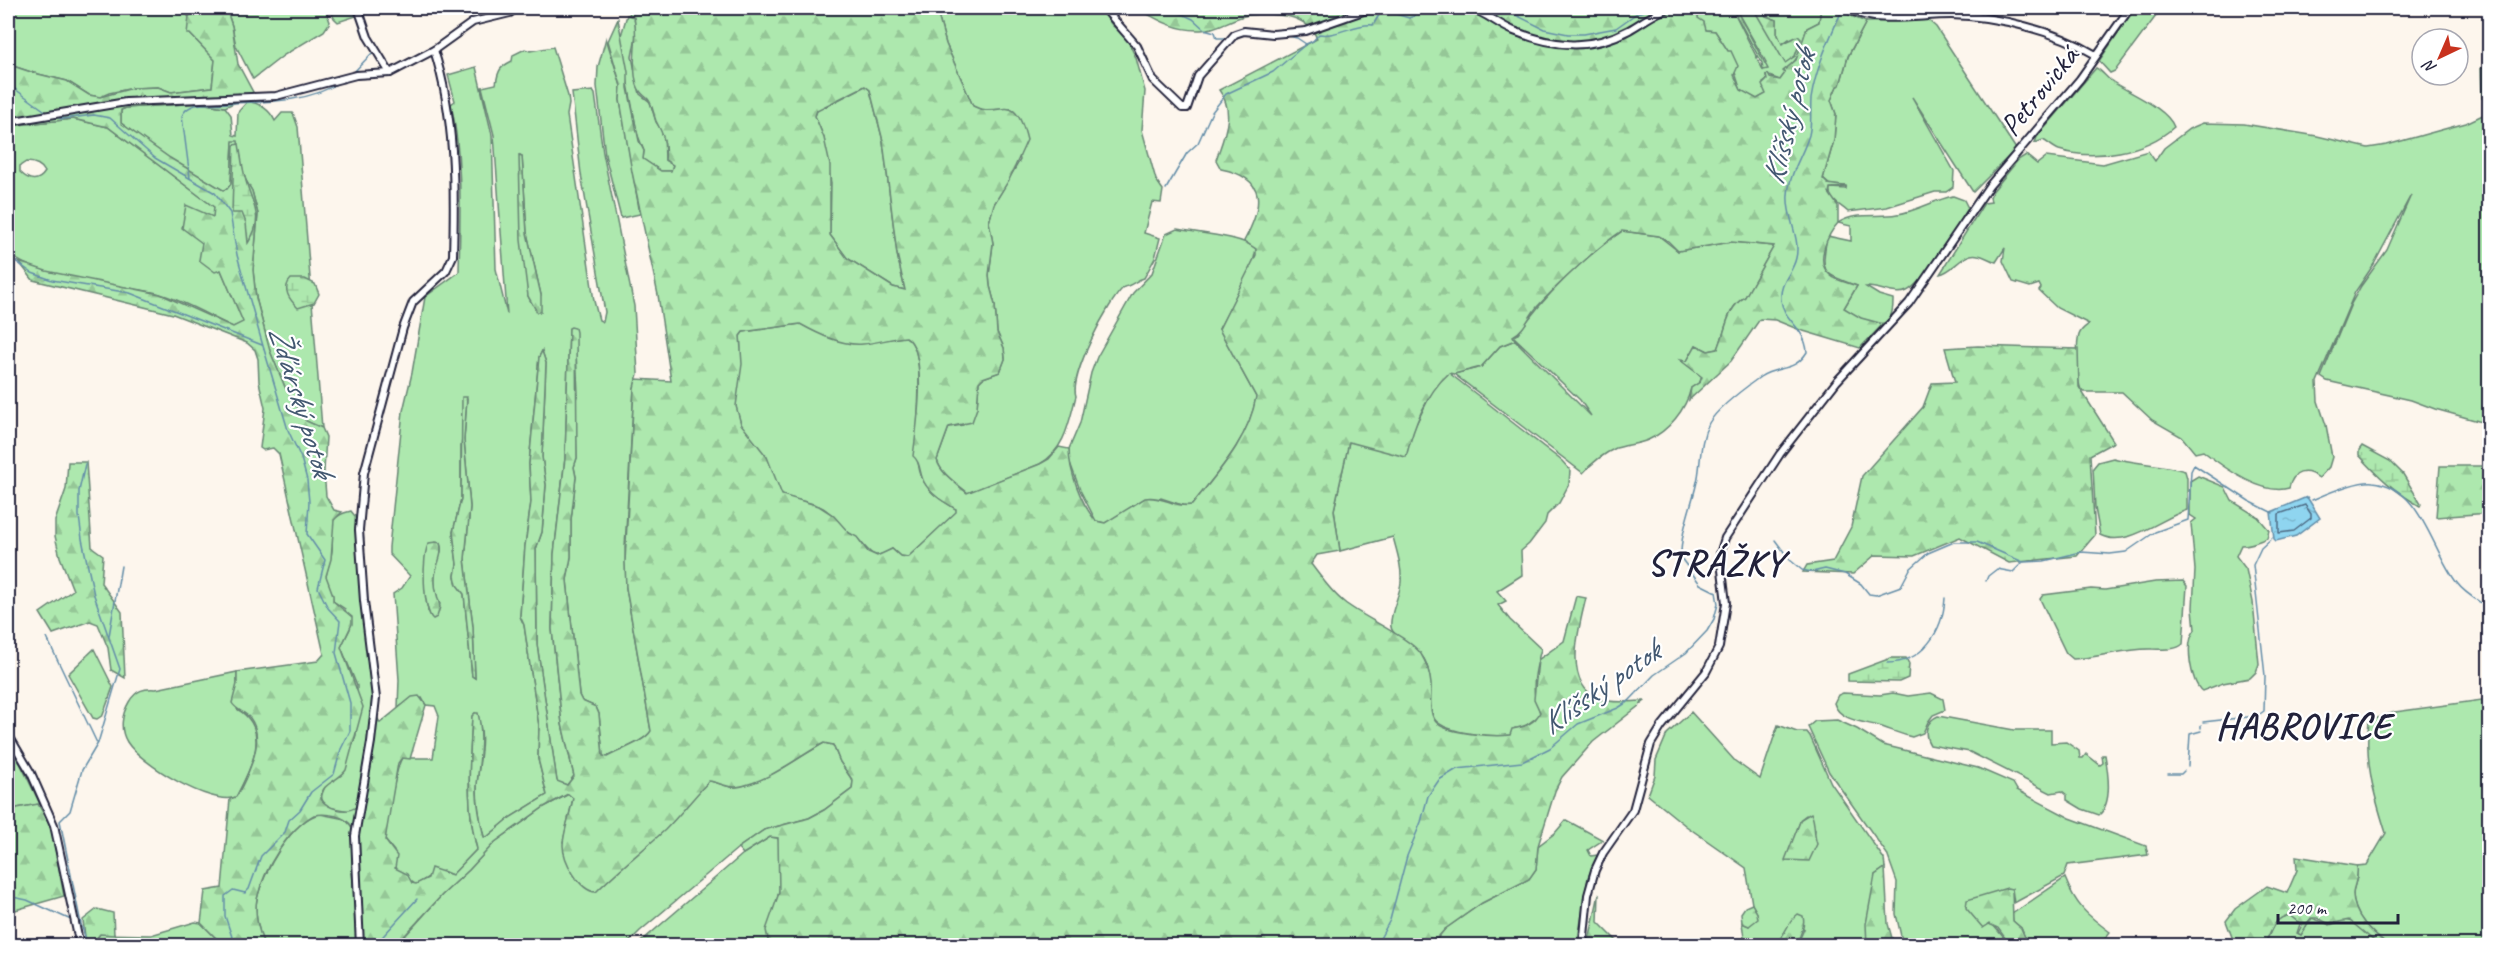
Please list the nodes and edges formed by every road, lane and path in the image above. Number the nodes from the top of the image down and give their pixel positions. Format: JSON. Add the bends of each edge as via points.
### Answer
{"nodes":[{"id":1,"x":358,"y":8,"type":"edge"},
{"id":2,"x":516,"y":8,"type":"edge"},
{"id":3,"x":1104,"y":8,"type":"edge"},
{"id":4,"x":1372,"y":8,"type":"edge"},
{"id":5,"x":1469,"y":8,"type":"edge"},
{"id":6,"x":1669,"y":8,"type":"edge"},
{"id":7,"x":1847,"y":8,"type":"edge"},
{"id":8,"x":2130,"y":8,"type":"edge"},
{"id":9,"x":434,"y":50,"type":"junction"},
{"id":10,"x":2096,"y":55,"type":"junction"},
{"id":11,"x":390,"y":72,"type":"junction"},
{"id":12,"x":8,"y":122,"type":"edge"},
{"id":13,"x":8,"y":734,"type":"edge"},
{"id":14,"x":80,"y":945,"type":"edge"},
{"id":15,"x":360,"y":945,"type":"edge"},
{"id":16,"x":1583,"y":945,"type":"edge"}],
"edges":[{"from":1,"to":11,"type":"street","via":[[368,37]]},
{"from":2,"to":9,"type":"street","via":[[473,22]]},
{"from":3,"to":4,"type":"street","via":[[1137,46],[1153,80],[1182,108],[1187,108],[1198,76],[1235,34],[1306,31]]},
{"from":5,"to":6,"type":"street","via":[[1511,30],[1568,46],[1623,33]]},
{"from":7,"to":10,"type":"street","via":[[1868,17],[1988,17],[2050,35]]},
{"from":8,"to":10,"type":"street","name":"Petrovická"},
{"from":9,"to":11,"type":"street"},
{"from":9,"to":15,"type":"street","via":[[452,146],[453,256],[446,271],[413,302],[364,473],[359,530],[376,698],[355,836]]},
{"from":10,"to":16,"type":"street","name":"Petrovická","via":[[1980,200],[1909,303],[1837,381],[1780,454],[1723,542],[1720,554],[1725,612],[1719,647],[1701,680],[1651,744],[1633,810],[1603,853],[1591,881]]},
{"from":11,"to":12,"type":"street","via":[[356,75],[276,96],[126,102]]},
{"from":13,"to":14,"type":"street","via":[[54,825]]}]}
